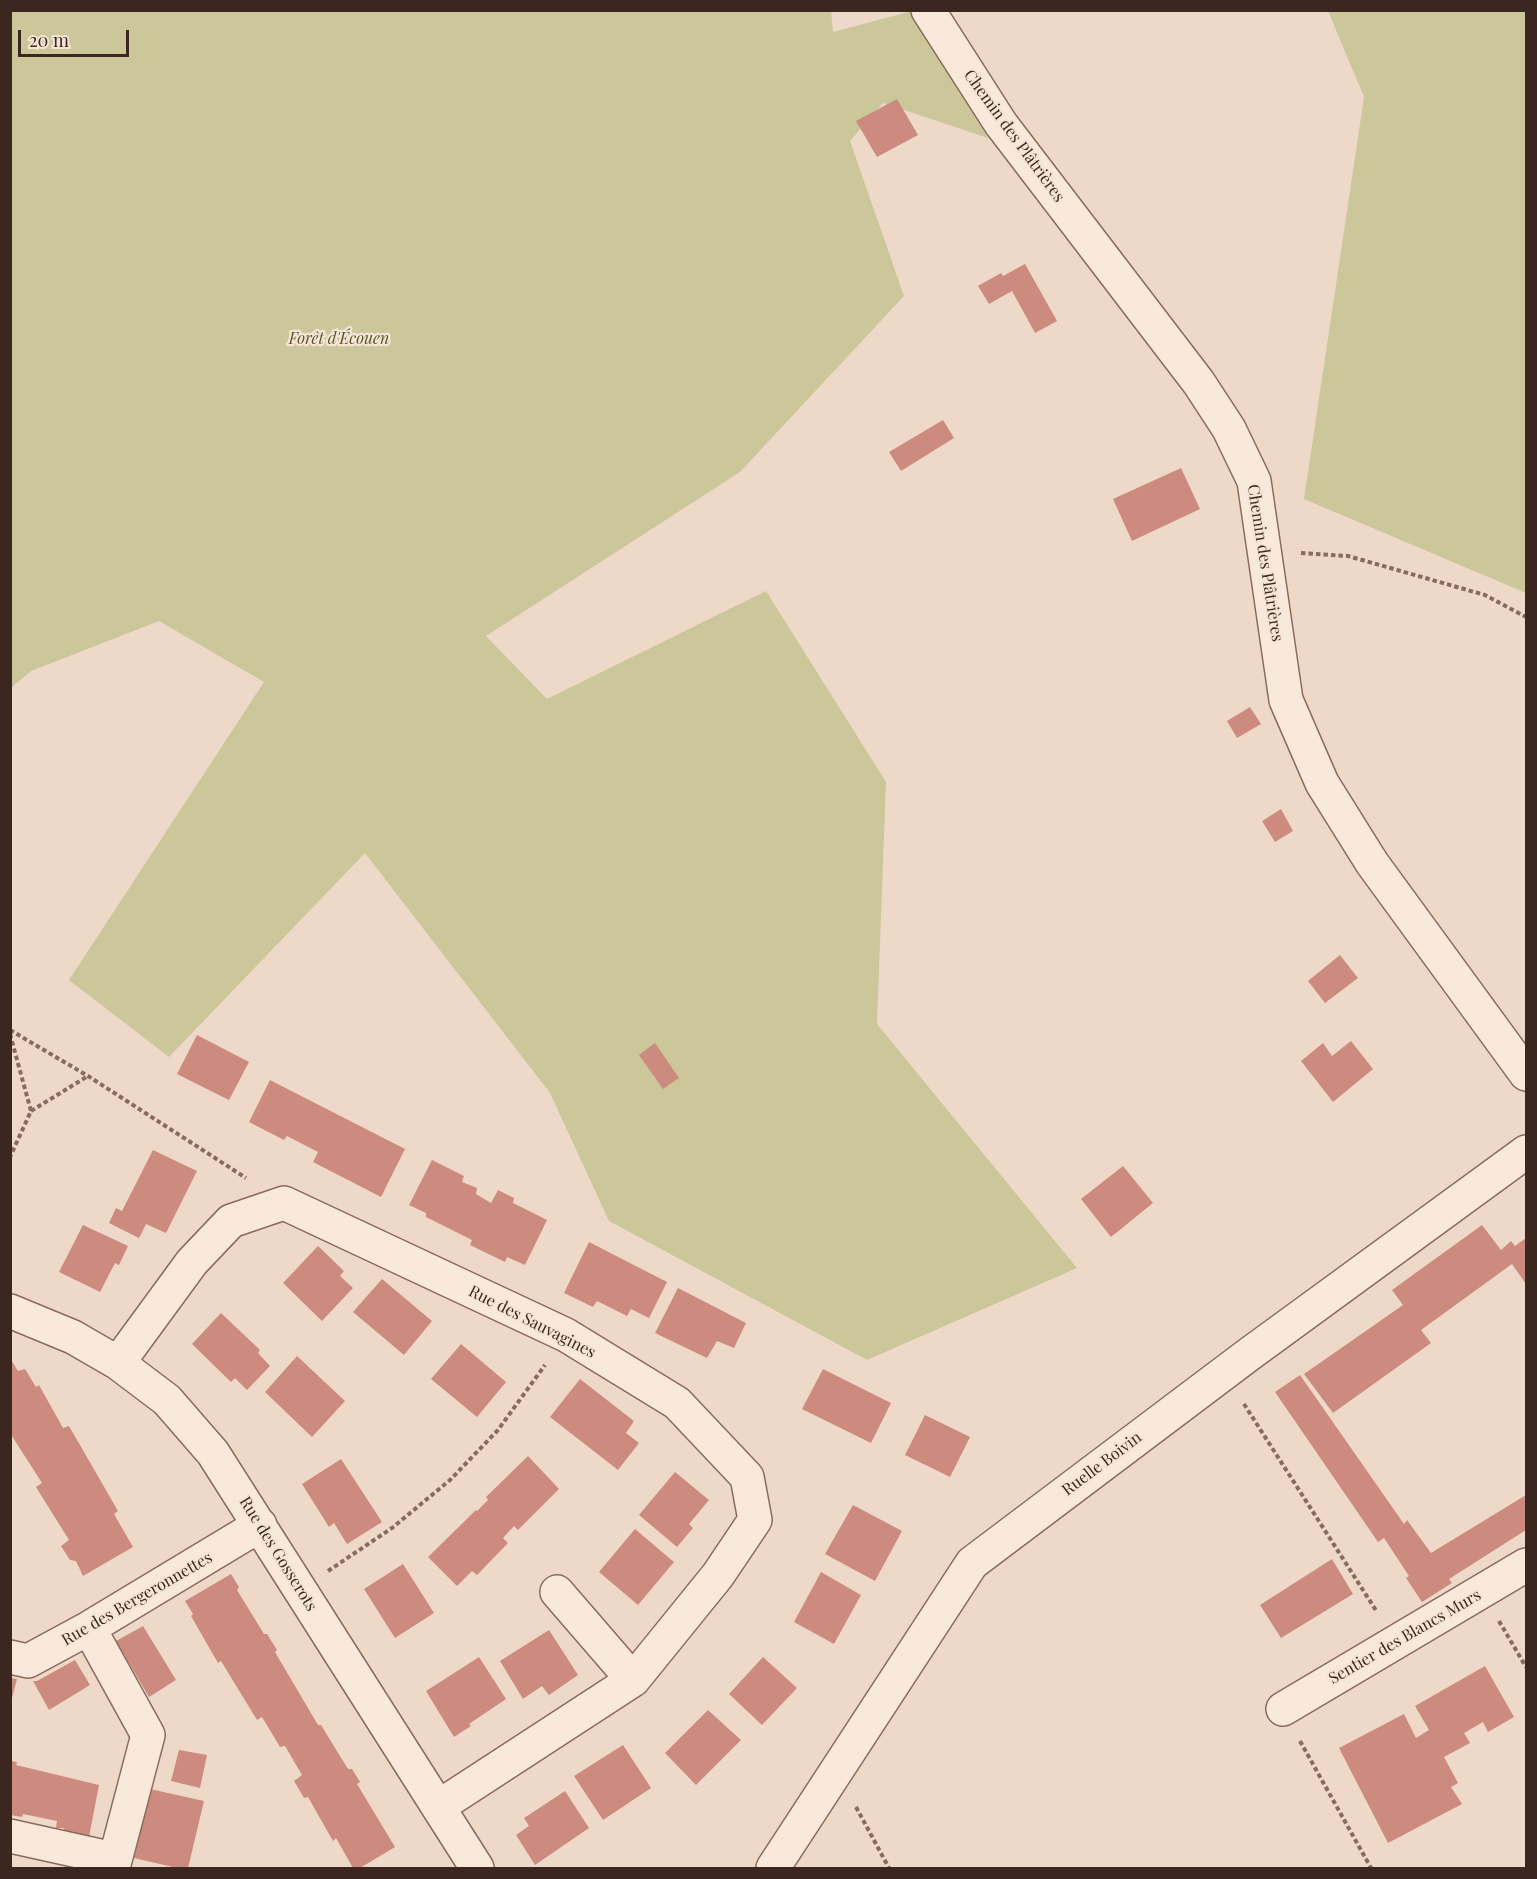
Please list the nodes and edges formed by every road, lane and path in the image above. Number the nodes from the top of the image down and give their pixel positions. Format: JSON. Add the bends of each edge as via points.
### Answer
{"nodes":[{"id":1,"x":928,"y":10,"type":"edge"},
{"id":2,"x":1264,"y":552,"type":"junction"},
{"id":3,"x":1527,"y":617,"type":"edge"},
{"id":4,"x":10,"y":1032,"type":"edge"},
{"id":5,"x":1527,"y":1074,"type":"edge"},
{"id":6,"x":88,"y":1076,"type":"junction"},
{"id":7,"x":32,"y":1111,"type":"junction"},
{"id":8,"x":1527,"y":1152,"type":"edge"},
{"id":9,"x":10,"y":1156,"type":"edge"},
{"id":10,"x":284,"y":1203,"type":"junction"},
{"id":11,"x":10,"y":1311,"type":"edge"},
{"id":12,"x":566,"y":1335,"type":"junction"},
{"id":13,"x":118,"y":1363,"type":"junction"},
{"id":14,"x":1224,"y":1373,"type":"junction"},
{"id":15,"x":260,"y":1526,"type":"junction"},
{"id":16,"x":1527,"y":1565,"type":"edge"},
{"id":17,"x":301,"y":1590,"type":"junction"},
{"id":18,"x":556,"y":1592,"type":"dead end"},
{"id":19,"x":1481,"y":1593,"type":"junction"},
{"id":20,"x":89,"y":1628,"type":"junction"},
{"id":21,"x":1397,"y":1642,"type":"junction"},
{"id":22,"x":10,"y":1657,"type":"edge"},
{"id":23,"x":1527,"y":1667,"type":"edge"},
{"id":24,"x":633,"y":1680,"type":"junction"},
{"id":25,"x":1283,"y":1709,"type":"joint"},
{"id":26,"x":837,"y":1772,"type":"junction"},
{"id":27,"x":438,"y":1807,"type":"junction"},
{"id":28,"x":10,"y":1836,"type":"edge"},
{"id":29,"x":113,"y":1864,"type":"edge"},
{"id":30,"x":477,"y":1869,"type":"edge"},
{"id":31,"x":773,"y":1869,"type":"edge"},
{"id":32,"x":888,"y":1869,"type":"edge"},
{"id":33,"x":1371,"y":1869,"type":"edge"}],
"edges":[{"from":1,"to":2,"type":"street","name":"Chemin des Plâtrières","via":[[1001,124],[1199,383],[1229,429],[1254,482]]},
{"from":2,"to":3,"type":"path","via":[[1348,556],[1485,595]]},
{"from":2,"to":5,"type":"street","name":"Chemin des Plâtrières","via":[[1286,700],[1322,783],[1372,863]]},
{"from":4,"to":6,"type":"path"},
{"from":4,"to":7,"type":"path"},
{"from":6,"to":7,"type":"path"},
{"from":6,"to":10,"type":"path"},
{"from":7,"to":9,"type":"path"},
{"from":8,"to":14,"type":"street","name":"Ruelle Boivin"},
{"from":10,"to":12,"type":"street","name":"Rue des Sauvagines"},
{"from":10,"to":13,"type":"street","via":[[231,1221],[192,1262]]},
{"from":11,"to":13,"type":"street","name":"Rue des Gosserots","via":[[73,1337]]},
{"from":12,"to":17,"type":"path","via":[[498,1430],[450,1480],[392,1528]]},
{"from":12,"to":24,"type":"street","name":"Rue des Sauvagines","via":[[677,1403],[747,1477],[755,1520],[718,1575]]},
{"from":13,"to":15,"type":"street","name":"Rue des Gosserots","via":[[167,1400],[213,1453]]},
{"from":14,"to":21,"type":"path"},
{"from":14,"to":26,"type":"street","name":"Ruelle Boivin","via":[[972,1563]]},
{"from":15,"to":17,"type":"street","name":"Rue des Gosserots"},
{"from":15,"to":20,"type":"street","name":"Rue des Bergeronnettes"},
{"from":16,"to":19,"type":"street","name":"Sentier des Blancs Murs"},
{"from":17,"to":27,"type":"street","name":"Rue des Gosserots"},
{"from":18,"to":24,"type":"street"},
{"from":19,"to":21,"type":"street","name":"Sentier des Blancs Murs"},
{"from":19,"to":23,"type":"path"},
{"from":20,"to":22,"type":"street","name":"Rue des Bergeronnettes","via":[[28,1661]]},
{"from":20,"to":29,"type":"street","via":[[148,1735]]},
{"from":21,"to":25,"type":"street","name":"Sentier des Blancs Murs"},
{"from":24,"to":27,"type":"street","name":"Rue des Sauvagines"},
{"from":25,"to":33,"type":"path"},
{"from":26,"to":31,"type":"street","name":"Ruelle Boivin"},
{"from":26,"to":32,"type":"path"},
{"from":27,"to":30,"type":"street","name":"Rue des Gosserots"},
{"from":28,"to":29,"type":"street"}]}
